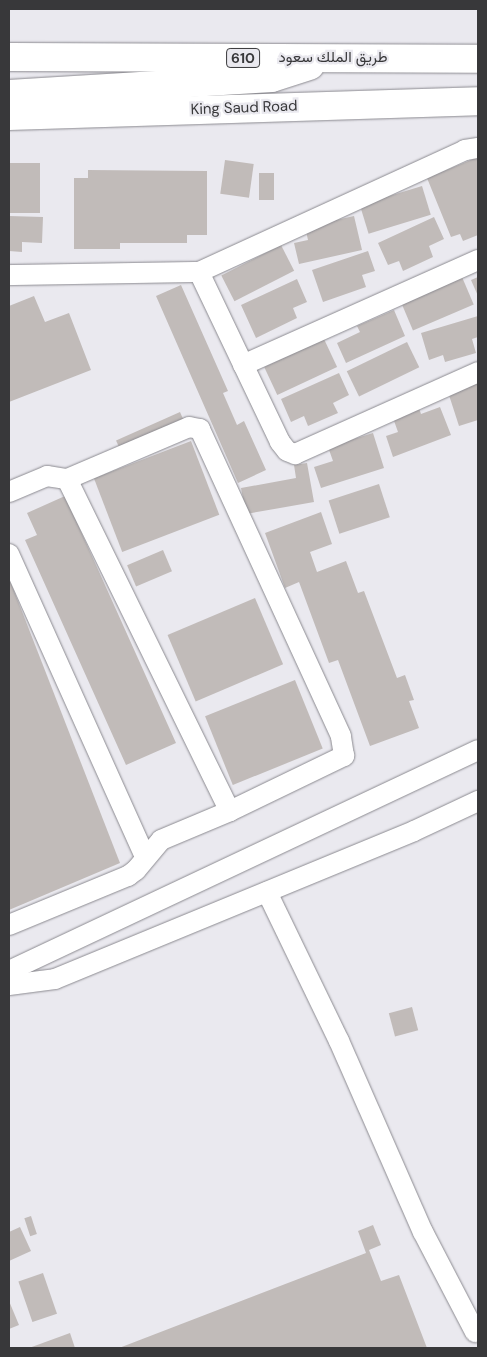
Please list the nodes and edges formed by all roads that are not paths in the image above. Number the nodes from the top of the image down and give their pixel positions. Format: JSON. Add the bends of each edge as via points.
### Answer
{"nodes":[{"id":1,"x":9,"y":57,"type":"edge"},
{"id":2,"x":335,"y":58,"type":"junction"},
{"id":3,"x":478,"y":59,"type":"edge"},
{"id":4,"x":9,"y":94,"type":"edge"},
{"id":5,"x":478,"y":101,"type":"edge"},
{"id":6,"x":9,"y":116,"type":"edge"},
{"id":7,"x":478,"y":148,"type":"edge"},
{"id":8,"x":478,"y":260,"type":"edge"},
{"id":9,"x":199,"y":272,"type":"junction"},
{"id":10,"x":9,"y":274,"type":"edge"},
{"id":11,"x":243,"y":365,"type":"junction"},
{"id":12,"x":478,"y":372,"type":"edge"},
{"id":13,"x":67,"y":479,"type":"junction"},
{"id":14,"x":9,"y":492,"type":"edge"},
{"id":15,"x":9,"y":554,"type":"edge"},
{"id":16,"x":478,"y":750,"type":"edge"},
{"id":17,"x":478,"y":802,"type":"edge"},
{"id":18,"x":230,"y":811,"type":"junction"},
{"id":19,"x":146,"y":857,"type":"junction"},
{"id":20,"x":267,"y":892,"type":"junction"},
{"id":21,"x":9,"y":925,"type":"edge"},
{"id":22,"x":9,"y":971,"type":"edge"},
{"id":23,"x":9,"y":985,"type":"edge"},
{"id":24,"x":475,"y":1332,"type":"dead end"}],
"edges":[{"from":1,"to":2,"type":"main road","name":"طريق الملك سعود","number":"610"},
{"from":2,"to":3,"type":"main road","name":"طريق الملك سعود","number":"610"},
{"from":2,"to":4,"type":"main road","via":[[272,78]]},
{"from":5,"to":6,"type":"main road","name":"King Saud Road"},
{"from":7,"to":9,"type":"street","via":[[465,150]]},
{"from":8,"to":11,"type":"street"},
{"from":9,"to":10,"type":"street"},
{"from":9,"to":11,"type":"street"},
{"from":11,"to":12,"type":"street","via":[[280,442],[294,454]]},
{"from":13,"to":14,"type":"street","via":[[47,476]]},
{"from":13,"to":18,"type":"street"},
{"from":13,"to":18,"type":"street","via":[[189,427],[200,429],[344,747],[344,756],[336,762]]},
{"from":15,"to":19,"type":"street"},
{"from":16,"to":22,"type":"street"},
{"from":17,"to":20,"type":"street"},
{"from":18,"to":19,"type":"street","via":[[161,840]]},
{"from":19,"to":21,"type":"street","via":[[128,876]]},
{"from":20,"to":23,"type":"street","via":[[55,980]]},
{"from":20,"to":24,"type":"street","via":[[339,1040],[423,1232]]}]}
